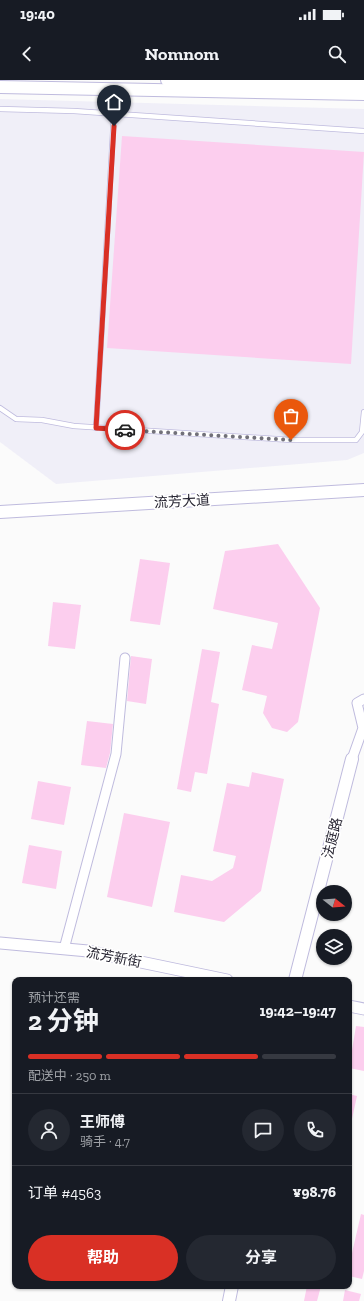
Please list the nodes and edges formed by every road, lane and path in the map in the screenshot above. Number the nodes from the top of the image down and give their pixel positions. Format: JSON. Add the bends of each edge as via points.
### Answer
{"nodes":[{"id":1,"x":166,"y":80,"type":"edge"},
{"id":2,"x":364,"y":83,"type":"edge"},
{"id":3,"x":0,"y":87,"type":"edge"},
{"id":4,"x":364,"y":94,"type":"edge"},
{"id":5,"x":0,"y":109,"type":"edge"},
{"id":6,"x":114,"y":114,"type":"junction"},
{"id":7,"x":364,"y":131,"type":"edge"},
{"id":8,"x":0,"y":408,"type":"edge"},
{"id":9,"x":364,"y":412,"type":"edge"},
{"id":10,"x":96,"y":428,"type":"junction"},
{"id":11,"x":364,"y":490,"type":"edge"},
{"id":12,"x":0,"y":512,"type":"edge"},
{"id":13,"x":125,"y":658,"type":"dead end"},
{"id":14,"x":364,"y":699,"type":"edge"},
{"id":15,"x":352,"y":759,"type":"joint"},
{"id":16,"x":0,"y":943,"type":"edge"},
{"id":17,"x":64,"y":949,"type":"junction"},
{"id":18,"x":212,"y":977,"type":"edge"},
{"id":19,"x":296,"y":977,"type":"edge"},
{"id":20,"x":352,"y":1007,"type":"edge"},
{"id":21,"x":364,"y":1009,"type":"edge"},
{"id":22,"x":231,"y":1289,"type":"edge"},
{"id":23,"x":229,"y":1301,"type":"edge"}],
"edges":[{"from":1,"to":2,"type":"main road"},
{"from":3,"to":4,"type":"main road"},
{"from":5,"to":6,"type":"lane"},
{"from":6,"to":7,"type":"lane"},
{"from":6,"to":10,"type":"lane"},
{"from":8,"to":10,"type":"lane","via":[[16,419]]},
{"from":9,"to":10,"type":"lane","via":[[362,432],[356,440],[291,440]]},
{"from":11,"to":12,"type":"main road","name":"流芳大道"},
{"from":13,"to":17,"type":"street","via":[[116,754]]},
{"from":14,"to":15,"type":"street","name":"法庭路","via":[[357,703],[363,728]]},
{"from":15,"to":19,"type":"main road","name":"法庭路"},
{"from":16,"to":17,"type":"street","name":"流芳新街"},
{"from":17,"to":18,"type":"street","name":"流芳新街"},
{"from":20,"to":21,"type":"street"},
{"from":22,"to":23,"type":"main road"}]}
